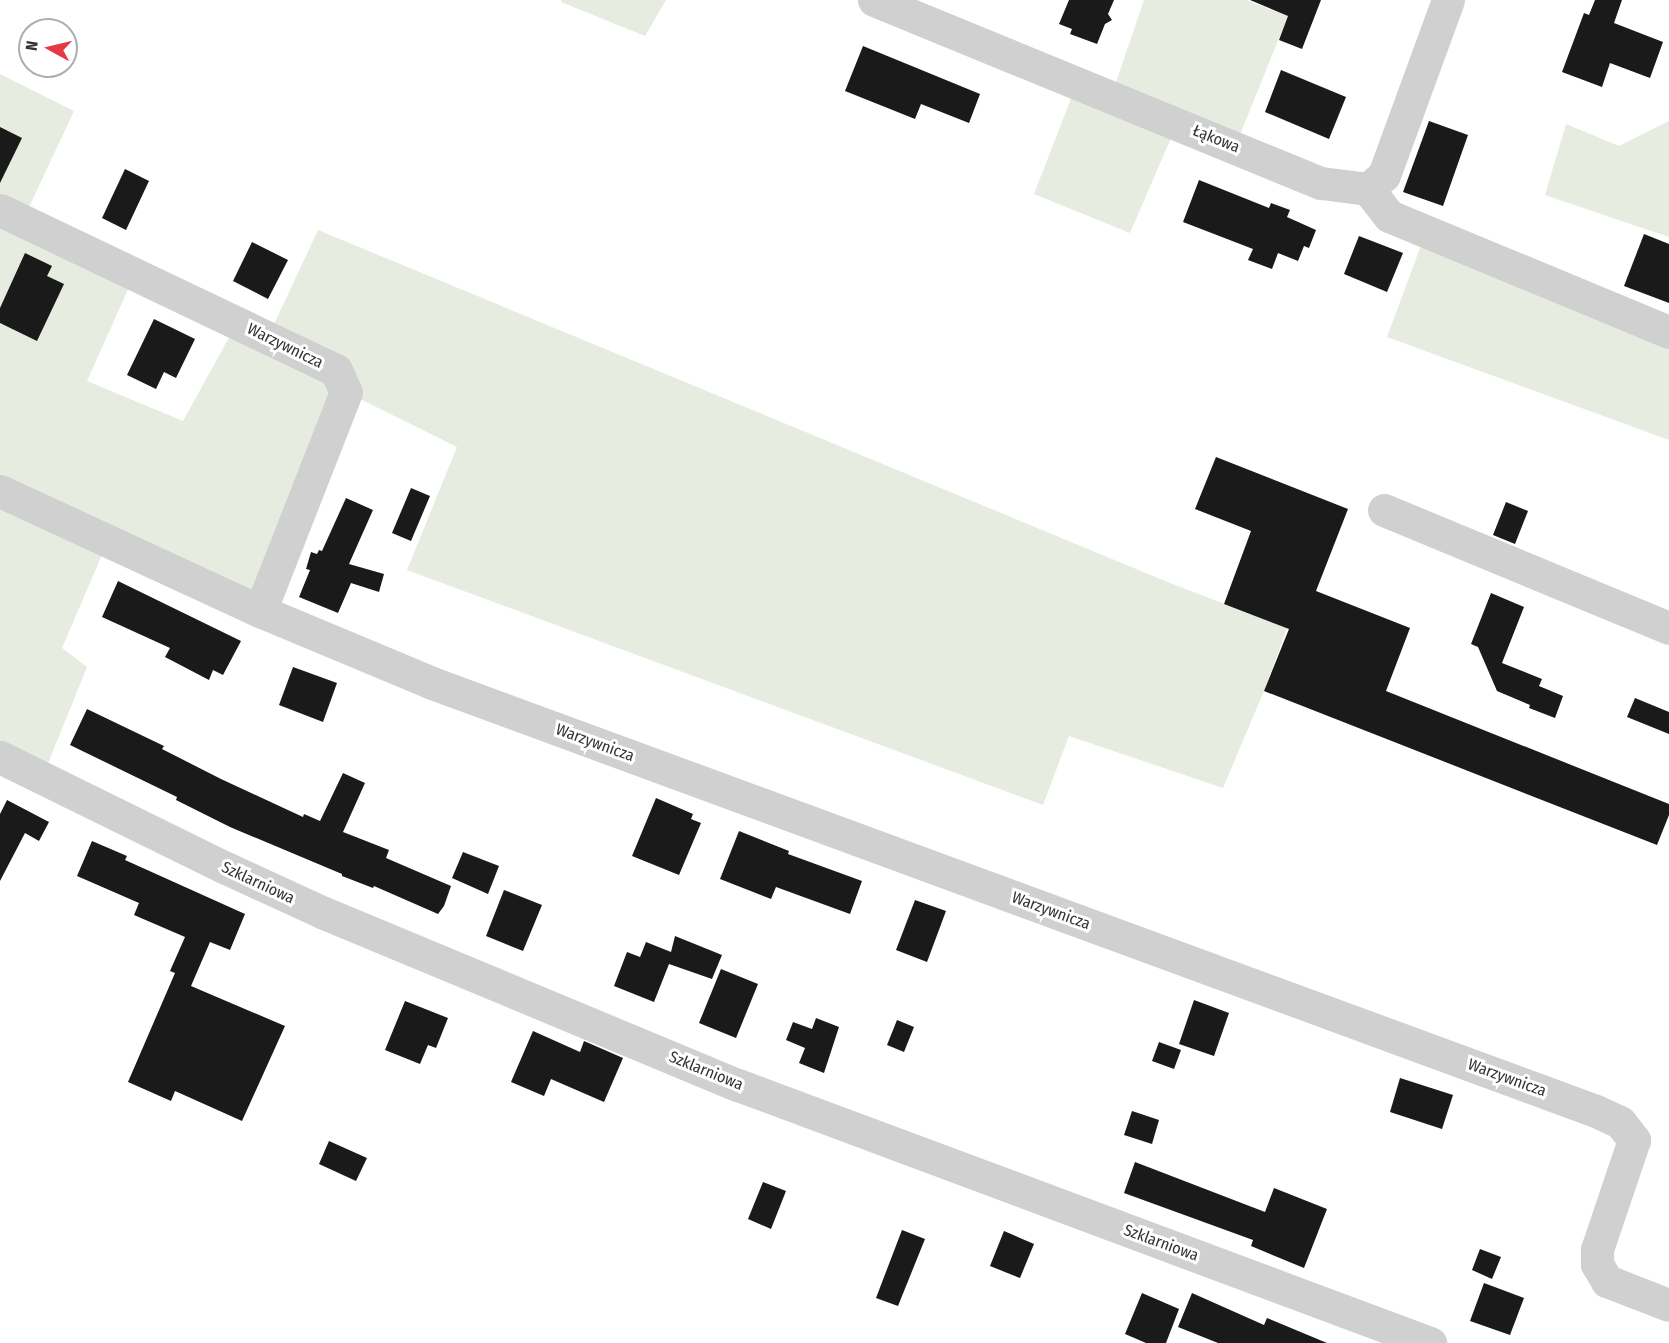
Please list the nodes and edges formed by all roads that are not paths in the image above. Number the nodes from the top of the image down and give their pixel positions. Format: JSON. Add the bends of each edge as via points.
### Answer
{"nodes":[{"id":1,"x":874,"y":0,"type":"edge"},
{"id":2,"x":1448,"y":0,"type":"edge"},
{"id":3,"x":1368,"y":189,"type":"junction"},
{"id":4,"x":0,"y":210,"type":"edge"},
{"id":5,"x":1669,"y":332,"type":"edge"},
{"id":6,"x":0,"y":491,"type":"edge"},
{"id":7,"x":1384,"y":510,"type":"dead end"},
{"id":8,"x":260,"y":611,"type":"junction"},
{"id":9,"x":1669,"y":628,"type":"edge"},
{"id":10,"x":0,"y":757,"type":"edge"},
{"id":11,"x":1669,"y":1305,"type":"edge"},
{"id":12,"x":1430,"y":1343,"type":"edge"}],
"edges":[{"from":1,"to":3,"type":"street","name":"Łąkowa","via":[[1322,183]]},
{"from":2,"to":3,"type":"street","via":[[1384,175]]},
{"from":3,"to":5,"type":"street","via":[[1389,216]]},
{"from":4,"to":8,"type":"street","name":"Warzywnicza","via":[[336,370],[346,392]]},
{"from":6,"to":8,"type":"street","name":"Warzywnicza"},
{"from":7,"to":9,"type":"street"},
{"from":8,"to":11,"type":"street","name":"Warzywnicza","via":[[432,683],[1620,1122],[1634,1140],[1598,1249],[1597,1264],[1607,1281]]},
{"from":10,"to":12,"type":"street","name":"Szklarniowa","via":[[324,913],[738,1085]]}]}
